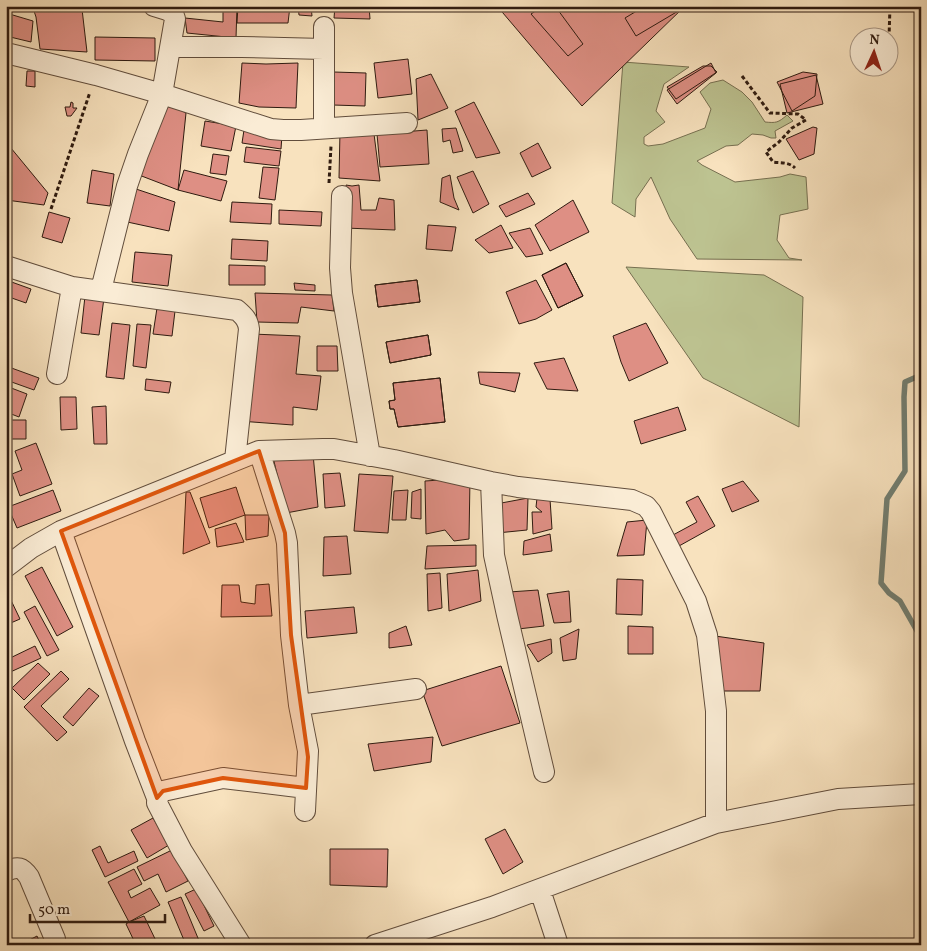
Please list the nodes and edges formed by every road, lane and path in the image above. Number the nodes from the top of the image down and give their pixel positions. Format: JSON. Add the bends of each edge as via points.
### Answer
{"nodes":[{"id":1,"x":154,"y":6,"type":"edge"},
{"id":2,"x":890,"y":6,"type":"edge"},
{"id":3,"x":324,"y":27,"type":"dead end"},
{"id":4,"x":889,"y":28,"type":"edge"},
{"id":5,"x":171,"y":47,"type":"junction"},
{"id":6,"x":324,"y":49,"type":"junction"},
{"id":7,"x":6,"y":53,"type":"edge"},
{"id":8,"x":96,"y":75,"type":"junction"},
{"id":9,"x":742,"y":76,"type":"dead end"},
{"id":10,"x":162,"y":94,"type":"junction"},
{"id":11,"x":407,"y":123,"type":"dead end"},
{"id":12,"x":328,"y":134,"type":"junction"},
{"id":13,"x":795,"y":168,"type":"dead end"},
{"id":14,"x":336,"y":190,"type":"joint"},
{"id":15,"x":51,"y":210,"type":"dead end"},
{"id":16,"x":6,"y":266,"type":"edge"},
{"id":17,"x":72,"y":287,"type":"junction"},
{"id":18,"x":101,"y":290,"type":"junction"},
{"id":19,"x":57,"y":374,"type":"dead end"},
{"id":20,"x":259,"y":451,"type":"junction"},
{"id":21,"x":370,"y":456,"type":"junction"},
{"id":22,"x":235,"y":460,"type":"junction"},
{"id":23,"x":491,"y":482,"type":"junction"},
{"id":24,"x":61,"y":531,"type":"junction"},
{"id":25,"x":6,"y":568,"type":"edge"},
{"id":26,"x":416,"y":689,"type":"dead end"},
{"id":27,"x":299,"y":705,"type":"junction"},
{"id":28,"x":544,"y":772,"type":"dead end"},
{"id":29,"x":306,"y":788,"type":"junction"},
{"id":30,"x":921,"y":794,"type":"edge"},
{"id":31,"x":157,"y":798,"type":"junction"},
{"id":32,"x":305,"y":811,"type":"dead end"},
{"id":33,"x":716,"y":823,"type":"junction"},
{"id":34,"x":6,"y":871,"type":"edge"},
{"id":35,"x":540,"y":890,"type":"junction"},
{"id":36,"x":55,"y":939,"type":"dead end"},
{"id":37,"x":240,"y":945,"type":"edge"},
{"id":38,"x":375,"y":945,"type":"edge"},
{"id":39,"x":558,"y":945,"type":"edge"}],
"edges":[{"from":1,"to":5,"type":"street","via":[[173,13]]},
{"from":2,"to":4,"type":"path"},
{"from":3,"to":6,"type":"street"},
{"from":5,"to":6,"type":"street"},
{"from":5,"to":10,"type":"street"},
{"from":6,"to":12,"type":"street"},
{"from":7,"to":8,"type":"street"},
{"from":8,"to":10,"type":"street"},
{"from":8,"to":15,"type":"path"},
{"from":9,"to":13,"type":"path","via":[[770,113],[798,114],[806,120],[766,152],[773,162]]},
{"from":10,"to":12,"type":"street","via":[[272,129]]},
{"from":10,"to":18,"type":"street","via":[[127,186]]},
{"from":11,"to":12,"type":"street"},
{"from":12,"to":14,"type":"path"},
{"from":14,"to":21,"type":"street","via":[[342,293]]},
{"from":16,"to":17,"type":"street"},
{"from":17,"to":18,"type":"street"},
{"from":17,"to":19,"type":"street"},
{"from":18,"to":22,"type":"street","via":[[237,310],[244,315],[249,328]]},
{"from":20,"to":21,"type":"street","via":[[323,448]]},
{"from":20,"to":22,"type":"street"},
{"from":20,"to":27,"type":"street","via":[[287,543],[291,634]]},
{"from":21,"to":23,"type":"street"},
{"from":22,"to":24,"type":"street"},
{"from":23,"to":28,"type":"street","via":[[494,555]]},
{"from":23,"to":33,"type":"street","via":[[632,500],[651,512],[696,601],[707,635],[716,710]]},
{"from":24,"to":25,"type":"street","via":[[31,548]]},
{"from":24,"to":31,"type":"street"},
{"from":26,"to":27,"type":"street"},
{"from":27,"to":29,"type":"street","via":[[308,751]]},
{"from":29,"to":31,"type":"street","via":[[223,778],[163,791]]},
{"from":29,"to":32,"type":"street"},
{"from":30,"to":33,"type":"street","via":[[838,798]]},
{"from":31,"to":37,"type":"street","via":[[182,851]]},
{"from":33,"to":35,"type":"street"},
{"from":34,"to":36,"type":"street","via":[[24,870]]},
{"from":35,"to":38,"type":"street"},
{"from":35,"to":39,"type":"street"}]}
